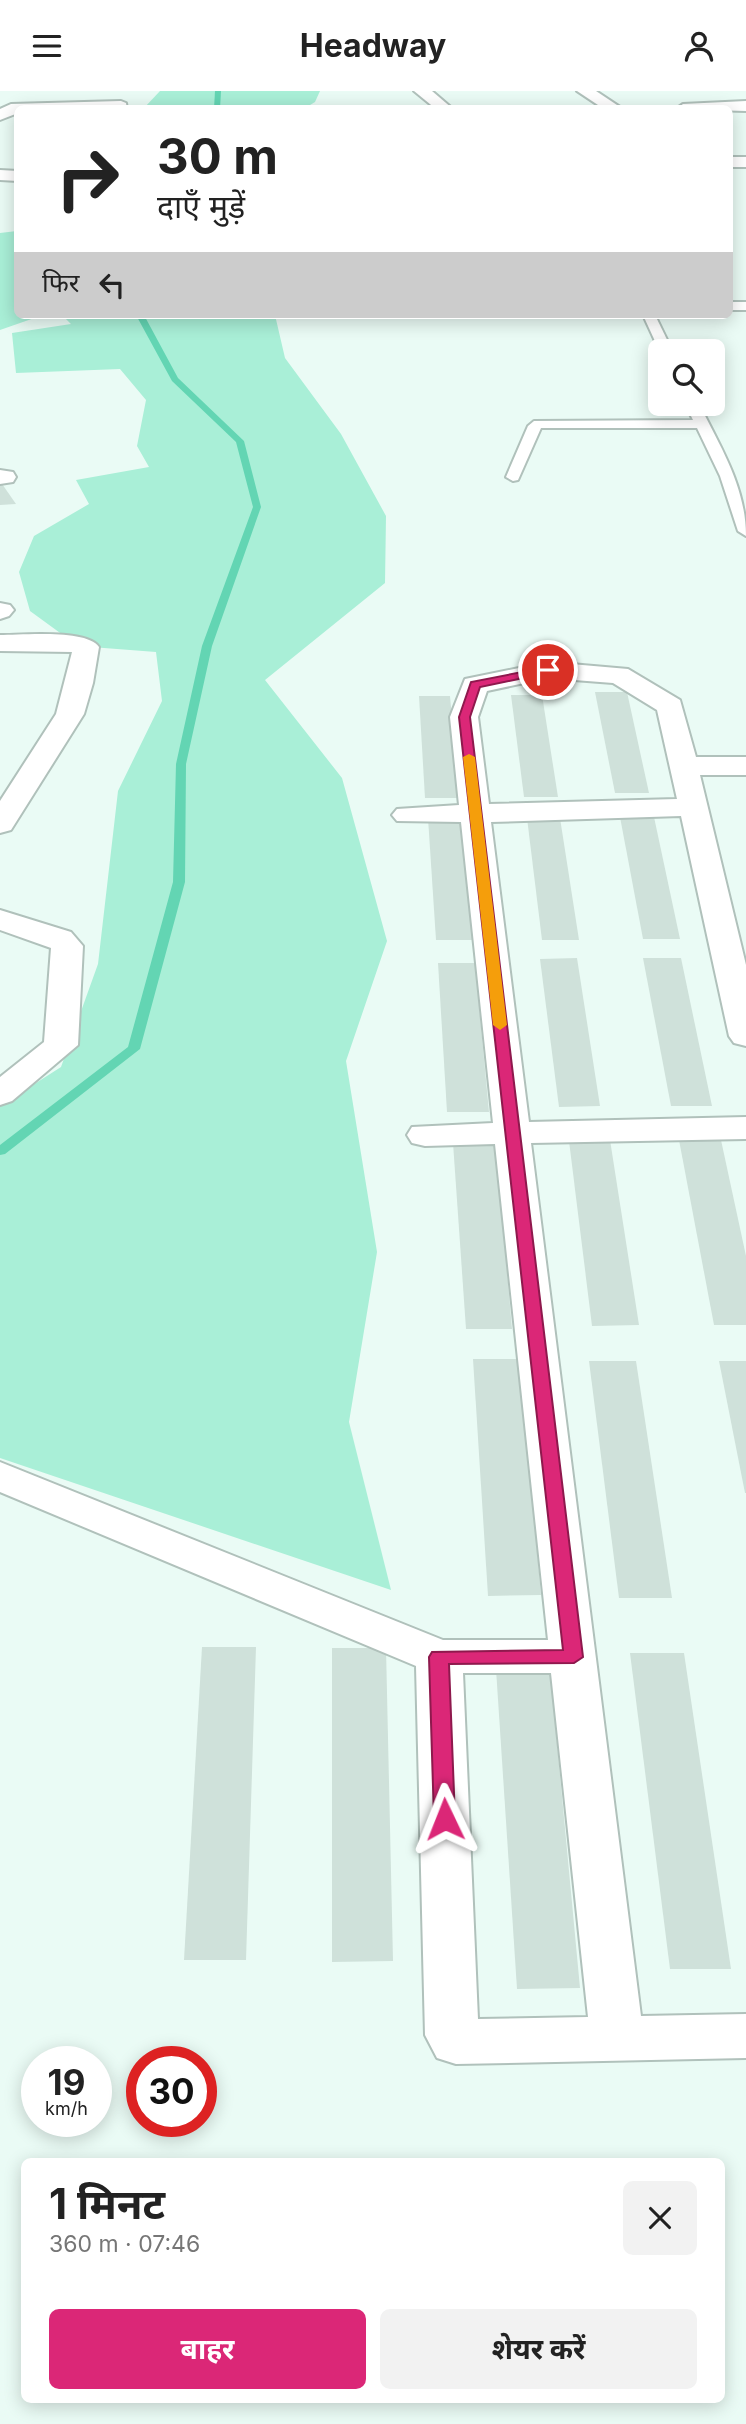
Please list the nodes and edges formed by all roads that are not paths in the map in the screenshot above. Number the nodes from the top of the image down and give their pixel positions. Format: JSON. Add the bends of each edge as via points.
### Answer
{"nodes":[{"id":1,"x":422,"y":91,"type":"edge"},
{"id":2,"x":585,"y":91,"type":"edge"},
{"id":3,"x":724,"y":91,"type":"edge"},
{"id":4,"x":441,"y":105,"type":"edge"},
{"id":5,"x":608,"y":105,"type":"edge"},
{"id":6,"x":739,"y":106,"type":"edge"},
{"id":7,"x":651,"y":319,"type":"edge"},
{"id":8,"x":661,"y":339,"type":"edge"},
{"id":9,"x":698,"y":416,"type":"edge"},
{"id":10,"x":702,"y":424,"type":"junction"},
{"id":11,"x":513,"y":477,"type":"dead end"},
{"id":12,"x":746,"y":531,"type":"edge"},
{"id":13,"x":0,"y":643,"type":"edge"},
{"id":14,"x":685,"y":766,"type":"junction"},
{"id":15,"x":746,"y":766,"type":"edge"},
{"id":16,"x":694,"y":807,"type":"junction"},
{"id":17,"x":476,"y":813,"type":"junction"},
{"id":18,"x":407,"y":815,"type":"dead end"},
{"id":19,"x":0,"y":824,"type":"edge"},
{"id":20,"x":0,"y":920,"type":"edge"},
{"id":21,"x":746,"y":1036,"type":"edge"},
{"id":22,"x":0,"y":1094,"type":"edge"},
{"id":23,"x":746,"y":1128,"type":"edge"},
{"id":24,"x":513,"y":1133,"type":"junction"},
{"id":25,"x":425,"y":1135,"type":"dead end"},
{"id":26,"x":0,"y":1476,"type":"edge"},
{"id":27,"x":439,"y":1657,"type":"junction"},
{"id":28,"x":574,"y":1657,"type":"junction"},
{"id":29,"x":746,"y":2036,"type":"edge"},
{"id":30,"x":617,"y":2039,"type":"junction"}],
"edges":[{"from":1,"to":4,"type":"street"},
{"from":2,"to":5,"type":"street"},
{"from":3,"to":6,"type":"street"},
{"from":7,"to":8,"type":"lane"},
{"from":9,"to":10,"type":"lane"},
{"from":10,"to":11,"type":"lane","via":[[539,424]]},
{"from":10,"to":12,"type":"lane"},
{"from":13,"to":19,"type":"street","via":[[86,647],[70,714]]},
{"from":14,"to":15,"type":"street"},
{"from":14,"to":16,"type":"street"},
{"from":14,"to":17,"type":"street","via":[[670,706],[619,675],[548,670],[475,685],[464,717]]},
{"from":16,"to":17,"type":"street"},
{"from":16,"to":21,"type":"street"},
{"from":17,"to":18,"type":"street"},
{"from":17,"to":24,"type":"street"},
{"from":20,"to":22,"type":"street","via":[[60,939],[67,946],[61,1045]]},
{"from":23,"to":24,"type":"street"},
{"from":24,"to":25,"type":"street"},
{"from":24,"to":28,"type":"street"},
{"from":26,"to":27,"type":"street"},
{"from":27,"to":28,"type":"street"},
{"from":27,"to":30,"type":"street","via":[[452,2035],[463,2043]]},
{"from":28,"to":30,"type":"street"},
{"from":29,"to":30,"type":"street"}]}
